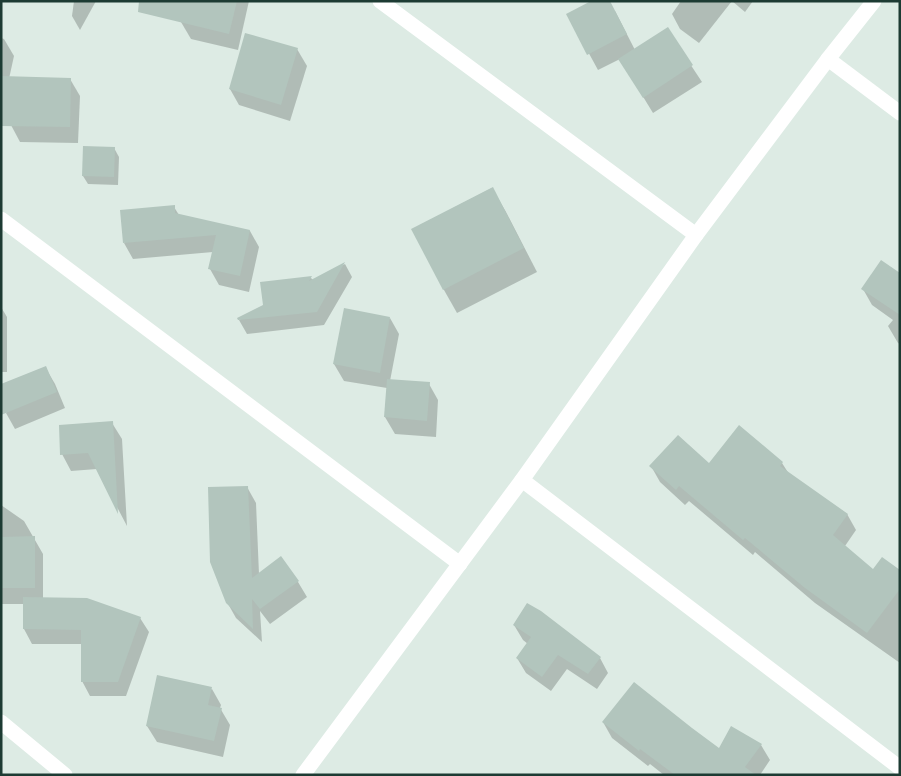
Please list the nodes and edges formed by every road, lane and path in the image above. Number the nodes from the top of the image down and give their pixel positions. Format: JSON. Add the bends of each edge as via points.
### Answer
{"nodes":[{"id":1,"x":380,"y":1,"type":"edge"},
{"id":2,"x":874,"y":1,"type":"edge"},
{"id":3,"x":828,"y":59,"type":"junction"},
{"id":4,"x":900,"y":113,"type":"edge"},
{"id":5,"x":1,"y":219,"type":"edge"},
{"id":6,"x":696,"y":236,"type":"junction"},
{"id":7,"x":522,"y":480,"type":"junction"},
{"id":8,"x":460,"y":564,"type":"junction"},
{"id":9,"x":1,"y":722,"type":"edge"},
{"id":10,"x":900,"y":768,"type":"edge"},
{"id":11,"x":65,"y":775,"type":"edge"},
{"id":12,"x":303,"y":775,"type":"edge"}],
"edges":[{"from":1,"to":6,"type":"street"},
{"from":2,"to":3,"type":"street"},
{"from":3,"to":4,"type":"street"},
{"from":3,"to":6,"type":"street"},
{"from":5,"to":8,"type":"street"},
{"from":6,"to":7,"type":"street"},
{"from":7,"to":8,"type":"street"},
{"from":7,"to":10,"type":"street"},
{"from":8,"to":12,"type":"street"},
{"from":9,"to":11,"type":"street"}]}
